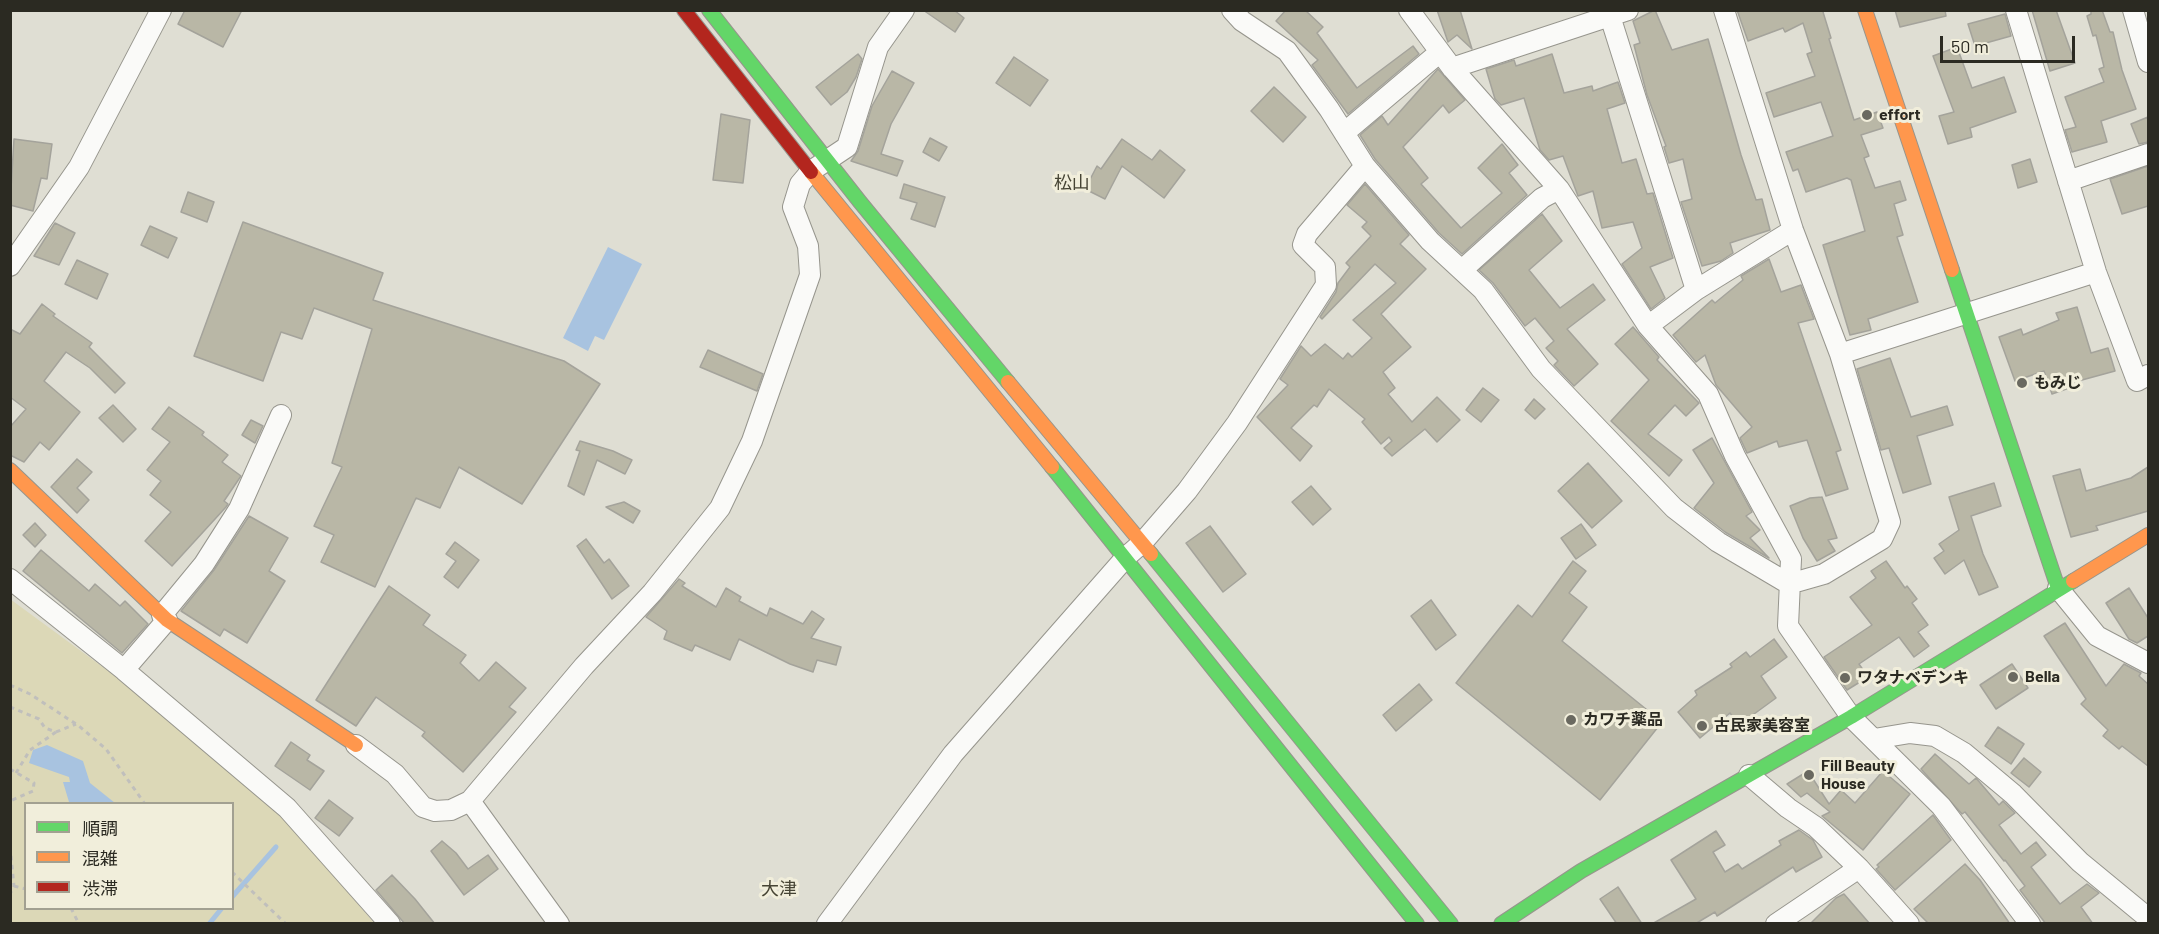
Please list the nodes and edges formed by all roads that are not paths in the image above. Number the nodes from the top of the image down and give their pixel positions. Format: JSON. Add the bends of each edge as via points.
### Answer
{"nodes":[{"id":1,"x":160,"y":10,"type":"edge"},
{"id":2,"x":684,"y":10,"type":"edge"},
{"id":3,"x":710,"y":10,"type":"edge"},
{"id":4,"x":904,"y":10,"type":"edge"},
{"id":5,"x":1232,"y":10,"type":"edge"},
{"id":6,"x":1409,"y":10,"type":"edge"},
{"id":7,"x":1724,"y":10,"type":"edge"},
{"id":8,"x":1865,"y":10,"type":"edge"},
{"id":9,"x":2016,"y":10,"type":"edge"},
{"id":10,"x":2133,"y":10,"type":"edge"},
{"id":11,"x":1619,"y":13,"type":"edge"},
{"id":12,"x":1440,"y":52,"type":"junction"},
{"id":13,"x":2148,"y":62,"type":"edge"},
{"id":14,"x":1452,"y":69,"type":"junction"},
{"id":15,"x":1344,"y":133,"type":"junction"},
{"id":16,"x":2148,"y":154,"type":"edge"},
{"id":17,"x":829,"y":161,"type":"junction"},
{"id":18,"x":1365,"y":166,"type":"junction"},
{"id":19,"x":812,"y":171,"type":"junction"},
{"id":20,"x":2068,"y":181,"type":"junction"},
{"id":21,"x":1559,"y":189,"type":"junction"},
{"id":22,"x":1793,"y":230,"type":"junction"},
{"id":23,"x":10,"y":266,"type":"edge"},
{"id":24,"x":1462,"y":270,"type":"junction"},
{"id":25,"x":2096,"y":272,"type":"junction"},
{"id":26,"x":1696,"y":290,"type":"junction"},
{"id":27,"x":1969,"y":314,"type":"junction"},
{"id":28,"x":1648,"y":326,"type":"junction"},
{"id":29,"x":1840,"y":354,"type":"junction"},
{"id":30,"x":2148,"y":375,"type":"edge"},
{"id":31,"x":281,"y":415,"type":"dead end"},
{"id":32,"x":10,"y":470,"type":"edge"},
{"id":33,"x":2148,"y":535,"type":"edge"},
{"id":34,"x":1142,"y":543,"type":"junction"},
{"id":35,"x":1126,"y":557,"type":"junction"},
{"id":36,"x":10,"y":579,"type":"edge"},
{"id":37,"x":1789,"y":584,"type":"junction"},
{"id":38,"x":2058,"y":588,"type":"junction"},
{"id":39,"x":165,"y":618,"type":"junction"},
{"id":40,"x":2148,"y":663,"type":"edge"},
{"id":41,"x":124,"y":669,"type":"junction"},
{"id":42,"x":1851,"y":717,"type":"junction"},
{"id":43,"x":1874,"y":739,"type":"junction"},
{"id":44,"x":356,"y":745,"type":"joint"},
{"id":45,"x":1749,"y":775,"type":"junction"},
{"id":46,"x":470,"y":801,"type":"junction"},
{"id":47,"x":1859,"y":868,"type":"junction"},
{"id":48,"x":2148,"y":918,"type":"edge"},
{"id":49,"x":390,"y":924,"type":"edge"},
{"id":50,"x":559,"y":924,"type":"edge"},
{"id":51,"x":827,"y":924,"type":"edge"},
{"id":52,"x":1417,"y":924,"type":"edge"},
{"id":53,"x":1450,"y":924,"type":"edge"},
{"id":54,"x":1501,"y":924,"type":"edge"},
{"id":55,"x":1776,"y":924,"type":"edge"},
{"id":56,"x":1909,"y":924,"type":"edge"},
{"id":57,"x":2030,"y":924,"type":"edge"}],
"edges":[{"from":1,"to":23,"type":"street","via":[[79,167]]},
{"from":2,"to":19,"type":"street"},
{"from":3,"to":17,"type":"street"},
{"from":4,"to":17,"type":"street","via":[[878,47],[847,147]]},
{"from":5,"to":15,"type":"street","via":[[1287,51]]},
{"from":6,"to":12,"type":"street"},
{"from":7,"to":22,"type":"street"},
{"from":8,"to":27,"type":"street"},
{"from":9,"to":20,"type":"street"},
{"from":10,"to":13,"type":"street"},
{"from":11,"to":14,"type":"street"},
{"from":11,"to":26,"type":"street"},
{"from":12,"to":14,"type":"street"},
{"from":12,"to":15,"type":"street"},
{"from":14,"to":21,"type":"street"},
{"from":15,"to":18,"type":"street"},
{"from":16,"to":20,"type":"street"},
{"from":17,"to":19,"type":"street"},
{"from":17,"to":34,"type":"street"},
{"from":18,"to":24,"type":"street","via":[[1430,242]]},
{"from":18,"to":34,"type":"street","via":[[1307,234],[1304,245],[1325,267],[1326,285],[1237,423],[1187,491]]},
{"from":19,"to":35,"type":"street"},
{"from":19,"to":46,"type":"street","via":[[800,184],[792,207],[808,246],[810,275],[752,441],[720,508]]},
{"from":20,"to":25,"type":"street"},
{"from":21,"to":24,"type":"street","via":[[1542,198]]},
{"from":21,"to":28,"type":"street"},
{"from":22,"to":26,"type":"street"},
{"from":22,"to":29,"type":"street"},
{"from":24,"to":37,"type":"street","via":[[1483,290],[1541,369],[1674,508],[1718,542]]},
{"from":25,"to":27,"type":"street"},
{"from":25,"to":30,"type":"street","via":[[2137,381]]},
{"from":26,"to":28,"type":"street"},
{"from":27,"to":29,"type":"street"},
{"from":27,"to":38,"type":"street"},
{"from":28,"to":37,"type":"street","via":[[1708,394],[1735,456],[1791,559]]},
{"from":29,"to":37,"type":"street","via":[[1890,522],[1882,538],[1824,574]]},
{"from":31,"to":39,"type":"street","via":[[239,509]]},
{"from":32,"to":39,"type":"street"},
{"from":33,"to":38,"type":"street"},
{"from":34,"to":35,"type":"street"},
{"from":34,"to":53,"type":"street"},
{"from":35,"to":51,"type":"street","via":[[954,754]]},
{"from":35,"to":52,"type":"street"},
{"from":36,"to":41,"type":"street"},
{"from":37,"to":42,"type":"street","via":[[1788,626]]},
{"from":38,"to":40,"type":"street","via":[[2097,636]]},
{"from":38,"to":42,"type":"street"},
{"from":39,"to":41,"type":"street"},
{"from":39,"to":44,"type":"street"},
{"from":41,"to":49,"type":"street","via":[[287,808]]},
{"from":42,"to":43,"type":"street"},
{"from":42,"to":45,"type":"street"},
{"from":43,"to":48,"type":"street","via":[[1910,733],[1935,735],[1964,753],[2013,794],[2080,862]]},
{"from":43,"to":57,"type":"street","via":[[1941,806]]},
{"from":44,"to":46,"type":"street","via":[[395,774],[423,807],[452,810]]},
{"from":45,"to":47,"type":"street","via":[[1816,827]]},
{"from":45,"to":54,"type":"street","via":[[1581,871]]},
{"from":46,"to":50,"type":"street"},
{"from":47,"to":55,"type":"street"},
{"from":47,"to":56,"type":"street"}]}
